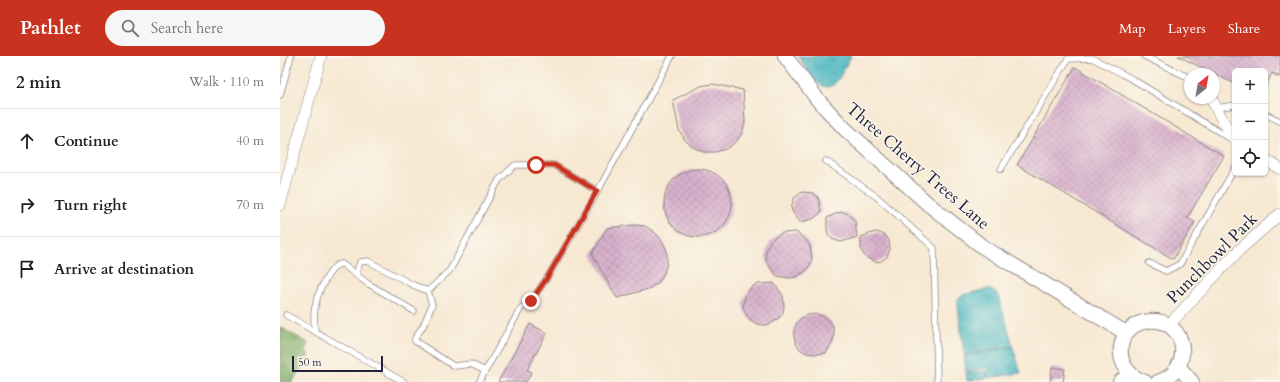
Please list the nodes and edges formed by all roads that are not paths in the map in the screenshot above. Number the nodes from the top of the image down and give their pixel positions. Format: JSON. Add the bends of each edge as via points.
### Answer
{"nodes":[{"id":1,"x":291,"y":56,"type":"edge"},
{"id":2,"x":321,"y":56,"type":"edge"},
{"id":3,"x":672,"y":56,"type":"edge"},
{"id":4,"x":785,"y":56,"type":"edge"},
{"id":5,"x":1144,"y":56,"type":"edge"},
{"id":6,"x":1184,"y":75,"type":"edge"},
{"id":7,"x":280,"y":95,"type":"edge"},
{"id":8,"x":1215,"y":104,"type":"edge"},
{"id":9,"x":1232,"y":106,"type":"edge"},
{"id":10,"x":1217,"y":108,"type":"junction"},
{"id":11,"x":1268,"y":115,"type":"edge"},
{"id":12,"x":1280,"y":121,"type":"edge"},
{"id":13,"x":1232,"y":135,"type":"edge"},
{"id":14,"x":1232,"y":138,"type":"edge"},
{"id":15,"x":826,"y":161,"type":"dead end"},
{"id":16,"x":1268,"y":161,"type":"edge"},
{"id":17,"x":1001,"y":169,"type":"dead end"},
{"id":18,"x":1280,"y":169,"type":"edge"},
{"id":19,"x":1232,"y":173,"type":"edge"},
{"id":20,"x":597,"y":191,"type":"junction"},
{"id":21,"x":280,"y":205,"type":"edge"},
{"id":22,"x":1280,"y":214,"type":"edge"},
{"id":23,"x":1149,"y":263,"type":"dead end"},
{"id":24,"x":356,"y":274,"type":"junction"},
{"id":25,"x":428,"y":291,"type":"junction"},
{"id":26,"x":414,"y":311,"type":"dead end"},
{"id":27,"x":286,"y":315,"type":"dead end"},
{"id":28,"x":1168,"y":326,"type":"junction"},
{"id":29,"x":314,"y":331,"type":"junction"},
{"id":30,"x":1126,"y":333,"type":"junction"},
{"id":31,"x":1178,"y":367,"type":"junction"},
{"id":32,"x":485,"y":371,"type":"junction"},
{"id":33,"x":1125,"y":378,"type":"edge"},
{"id":34,"x":404,"y":382,"type":"edge"},
{"id":35,"x":479,"y":382,"type":"edge"},
{"id":36,"x":937,"y":382,"type":"edge"},
{"id":37,"x":1145,"y":382,"type":"edge"},
{"id":38,"x":1158,"y":382,"type":"edge"},
{"id":39,"x":1192,"y":382,"type":"edge"}],
"edges":[{"from":1,"to":7,"type":"lane"},
{"from":2,"to":21,"type":"street"},
{"from":3,"to":20,"type":"lane"},
{"from":4,"to":30,"type":"street","name":"Three Cherry Trees Lane","via":[[818,100],[845,129],[934,208],[983,247]]},
{"from":5,"to":6,"type":"lane"},
{"from":8,"to":10,"type":"street"},
{"from":9,"to":10,"type":"lane"},
{"from":10,"to":13,"type":"street"},
{"from":11,"to":12,"type":"lane"},
{"from":14,"to":17,"type":"lane","via":[[1092,58],[1068,59]]},
{"from":15,"to":36,"type":"lane","via":[[877,198],[934,248]]},
{"from":16,"to":18,"type":"street"},
{"from":19,"to":23,"type":"lane","via":[[1180,264],[1166,271]]},
{"from":20,"to":25,"type":"lane","via":[[554,165],[515,165],[499,180],[450,270]]},
{"from":20,"to":32,"type":"lane","via":[[547,278],[531,301],[521,308]]},
{"from":22,"to":28,"type":"street","name":"Punchbowl Park","via":[[1237,252]]},
{"from":24,"to":25,"type":"lane","via":[[360,262],[368,261]]},
{"from":24,"to":26,"type":"lane"},
{"from":24,"to":29,"type":"lane","via":[[342,264],[332,269],[316,302]]},
{"from":25,"to":32,"type":"lane","via":[[432,305],[415,341],[452,365],[471,364]]},
{"from":27,"to":29,"type":"lane"},
{"from":28,"to":30,"type":"street","via":[[1160,322],[1141,322]]},
{"from":28,"to":31,"type":"street","via":[[1180,340],[1182,353]]},
{"from":29,"to":34,"type":"lane"},
{"from":30,"to":33,"type":"street","via":[[1120,350]]},
{"from":31,"to":38,"type":"street","via":[[1173,374]]},
{"from":31,"to":39,"type":"street"},
{"from":32,"to":35,"type":"lane"},
{"from":33,"to":37,"type":"street"}]}
